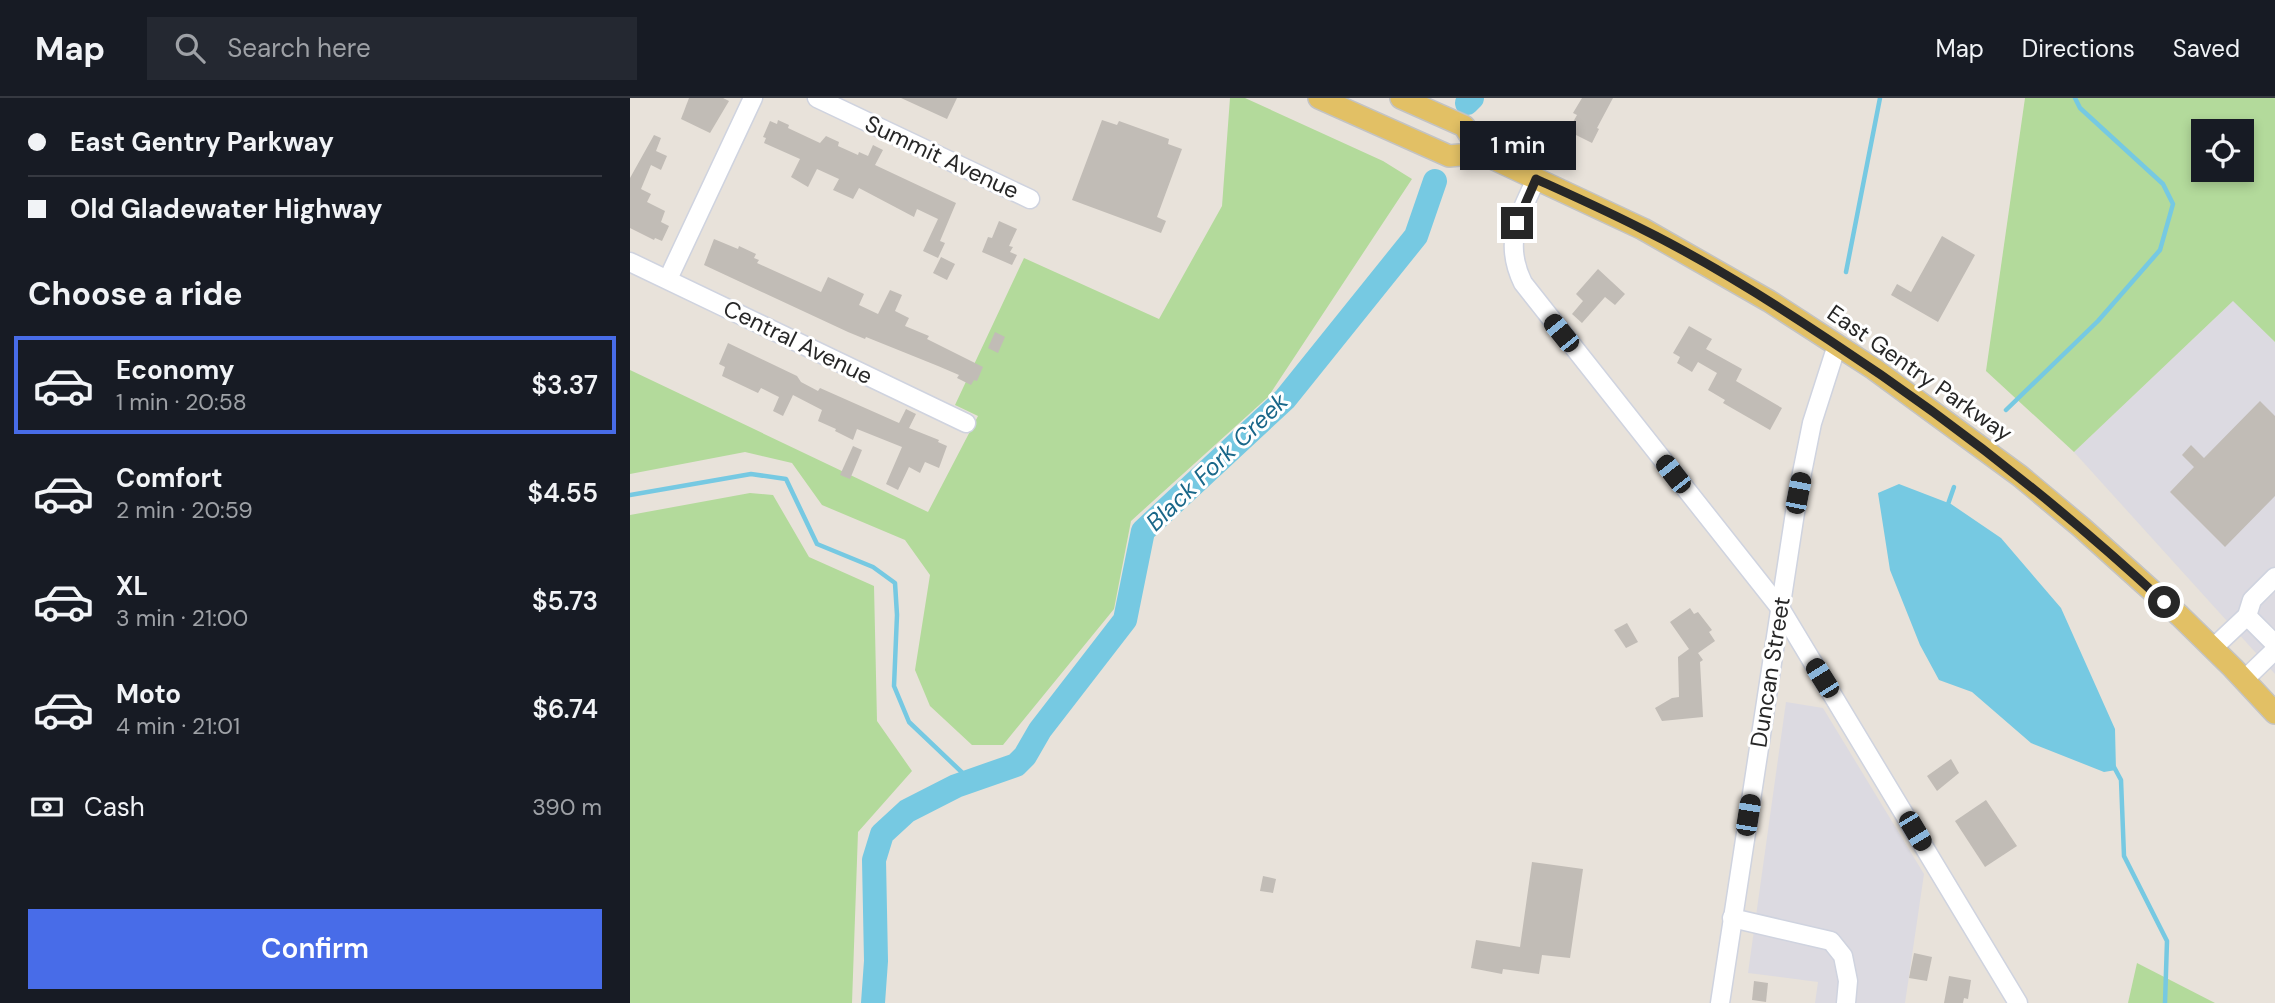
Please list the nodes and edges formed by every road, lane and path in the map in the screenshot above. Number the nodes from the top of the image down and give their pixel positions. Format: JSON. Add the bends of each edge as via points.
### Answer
{"nodes":[{"id":1,"x":753,"y":98,"type":"edge"},
{"id":2,"x":817,"y":98,"type":"edge"},
{"id":3,"x":1320,"y":98,"type":"edge"},
{"id":4,"x":1401,"y":98,"type":"edge"},
{"id":5,"x":1365,"y":107,"type":"edge"},
{"id":6,"x":1480,"y":153,"type":"junction"},
{"id":7,"x":1536,"y":179,"type":"junction"},
{"id":8,"x":1030,"y":199,"type":"dead end"},
{"id":9,"x":630,"y":262,"type":"edge"},
{"id":10,"x":668,"y":279,"type":"junction"},
{"id":11,"x":1837,"y":345,"type":"junction"},
{"id":12,"x":966,"y":423,"type":"dead end"},
{"id":13,"x":2275,"y":577,"type":"edge"},
{"id":14,"x":1780,"y":608,"type":"junction"},
{"id":15,"x":2247,"y":616,"type":"junction"},
{"id":16,"x":2275,"y":644,"type":"edge"},
{"id":17,"x":2213,"y":648,"type":"junction"},
{"id":18,"x":2275,"y":650,"type":"edge"},
{"id":19,"x":2244,"y":680,"type":"junction"},
{"id":20,"x":2275,"y":713,"type":"edge"},
{"id":21,"x":1732,"y":918,"type":"junction"},
{"id":22,"x":1720,"y":1003,"type":"edge"},
{"id":23,"x":1846,"y":1003,"type":"edge"},
{"id":24,"x":2018,"y":1003,"type":"edge"}],
"edges":[{"from":1,"to":10,"type":"street"},
{"from":2,"to":8,"type":"street","name":"Summit Avenue"},
{"from":3,"to":5,"type":"main road","name":"East Gentry Parkway"},
{"from":4,"to":6,"type":"main road","via":[[1464,126]]},
{"from":5,"to":6,"type":"main road","name":"East Gentry Parkway","via":[[1449,156]]},
{"from":6,"to":7,"type":"main road","name":"East Gentry Parkway"},
{"from":7,"to":11,"type":"main road","name":"East Gentry Parkway","via":[[1643,229]]},
{"from":7,"to":14,"type":"street","via":[[1513,236],[1514,261],[1523,283]]},
{"from":9,"to":10,"type":"street","name":"Central Avenue"},
{"from":10,"to":12,"type":"street","name":"Central Avenue"},
{"from":11,"to":14,"type":"street","name":"Duncan Street","via":[[1812,424]]},
{"from":11,"to":17,"type":"main road","name":"East Gentry Parkway","via":[[2020,476]]},
{"from":13,"to":15,"type":"street","via":[[2252,600]]},
{"from":14,"to":21,"type":"street","name":"Duncan Street"},
{"from":14,"to":24,"type":"street"},
{"from":15,"to":16,"type":"street"},
{"from":15,"to":17,"type":"street"},
{"from":17,"to":19,"type":"main road","name":"East Gentry Parkway"},
{"from":18,"to":19,"type":"street"},
{"from":19,"to":20,"type":"main road","name":"East Gentry Parkway"},
{"from":21,"to":22,"type":"street","name":"Duncan Street"},
{"from":21,"to":23,"type":"street","via":[[1831,941],[1843,956]]}]}
